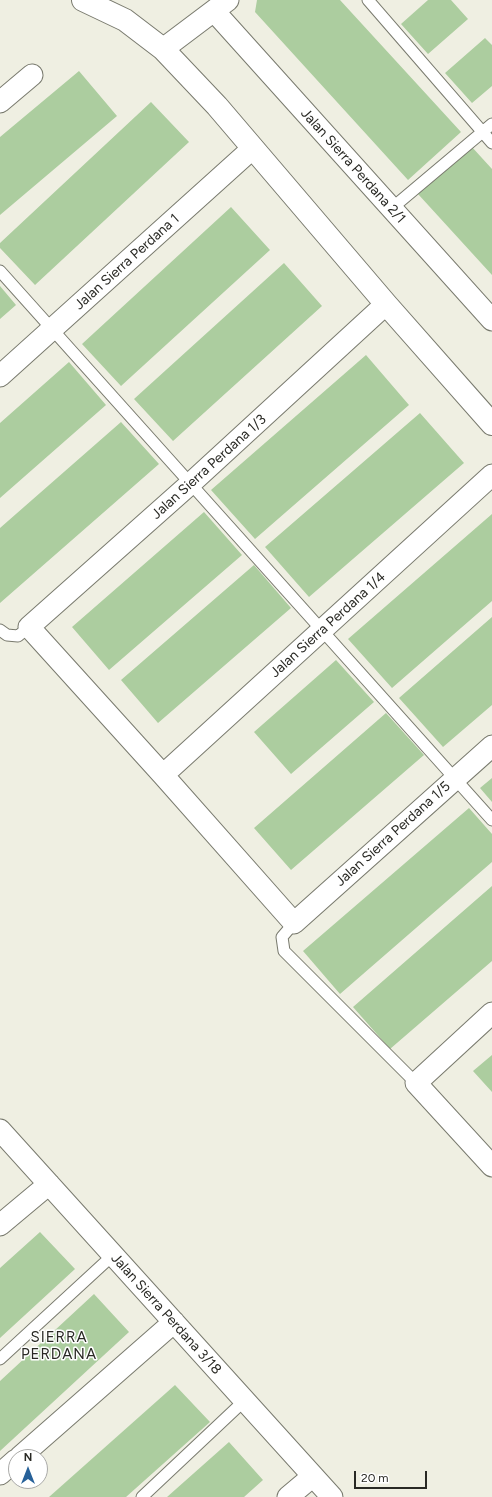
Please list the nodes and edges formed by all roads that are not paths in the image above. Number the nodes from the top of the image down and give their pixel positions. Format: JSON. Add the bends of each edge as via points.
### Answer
{"nodes":[{"id":1,"x":83,"y":0,"type":"edge"},
{"id":2,"x":368,"y":0,"type":"edge"},
{"id":3,"x":221,"y":6,"type":"edge"},
{"id":4,"x":163,"y":49,"type":"junction"},
{"id":5,"x":32,"y":74,"type":"dead end"},
{"id":6,"x":0,"y":102,"type":"edge"},
{"id":7,"x":492,"y":124,"type":"edge"},
{"id":8,"x":482,"y":132,"type":"junction"},
{"id":9,"x":492,"y":144,"type":"edge"},
{"id":10,"x":253,"y":148,"type":"junction"},
{"id":11,"x":391,"y":209,"type":"junction"},
{"id":12,"x":0,"y":271,"type":"edge"},
{"id":13,"x":386,"y":304,"type":"junction"},
{"id":14,"x":492,"y":320,"type":"edge"},
{"id":15,"x":52,"y":330,"type":"junction"},
{"id":16,"x":0,"y":376,"type":"edge"},
{"id":17,"x":492,"y":424,"type":"edge"},
{"id":18,"x":492,"y":475,"type":"edge"},
{"id":19,"x":190,"y":484,"type":"junction"},
{"id":20,"x":29,"y":628,"type":"junction"},
{"id":21,"x":0,"y":630,"type":"edge"},
{"id":22,"x":322,"y":630,"type":"junction"},
{"id":23,"x":492,"y":746,"type":"edge"},
{"id":24,"x":163,"y":775,"type":"junction"},
{"id":25,"x":455,"y":779,"type":"junction"},
{"id":26,"x":492,"y":820,"type":"edge"},
{"id":27,"x":294,"y":923,"type":"junction"},
{"id":28,"x":492,"y":1013,"type":"edge"},
{"id":29,"x":416,"y":1083,"type":"junction"},
{"id":30,"x":0,"y":1130,"type":"edge"},
{"id":31,"x":490,"y":1158,"type":"edge"},
{"id":32,"x":49,"y":1184,"type":"junction"},
{"id":33,"x":0,"y":1225,"type":"edge"},
{"id":34,"x":113,"y":1255,"type":"junction"},
{"id":35,"x":174,"y":1322,"type":"junction"},
{"id":36,"x":0,"y":1359,"type":"edge"},
{"id":37,"x":244,"y":1401,"type":"junction"},
{"id":38,"x":29,"y":1449,"type":"edge"},
{"id":39,"x":8,"y":1467,"type":"edge"},
{"id":40,"x":0,"y":1474,"type":"edge"},
{"id":41,"x":313,"y":1476,"type":"junction"},
{"id":42,"x":142,"y":1497,"type":"edge"},
{"id":43,"x":288,"y":1497,"type":"edge"},
{"id":44,"x":332,"y":1497,"type":"edge"}],
"edges":[{"from":1,"to":4,"type":"street","via":[[125,20]]},
{"from":2,"to":8,"type":"lane"},
{"from":3,"to":4,"type":"street"},
{"from":3,"to":11,"type":"street","name":"Jalan Sierra Perdana 2/1"},
{"from":4,"to":10,"type":"street"},
{"from":5,"to":6,"type":"street"},
{"from":7,"to":8,"type":"lane"},
{"from":8,"to":9,"type":"lane"},
{"from":8,"to":11,"type":"lane"},
{"from":10,"to":13,"type":"street"},
{"from":10,"to":15,"type":"street","name":"Jalan Sierra Perdana 1"},
{"from":11,"to":14,"type":"street","name":"Jalan Sierra Perdana 2/1"},
{"from":12,"to":15,"type":"lane"},
{"from":13,"to":17,"type":"street"},
{"from":13,"to":19,"type":"street","name":"Jalan Sierra Perdana 1/3"},
{"from":15,"to":16,"type":"street","name":"Jalan Sierra Perdana 1"},
{"from":15,"to":19,"type":"lane"},
{"from":18,"to":22,"type":"street","name":"Jalan Sierra Perdana 1/4"},
{"from":19,"to":20,"type":"street","name":"Jalan Sierra Perdana 1/3"},
{"from":19,"to":22,"type":"lane"},
{"from":20,"to":21,"type":"lane","via":[[18,636],[7,635]]},
{"from":20,"to":24,"type":"street"},
{"from":22,"to":24,"type":"street","name":"Jalan Sierra Perdana 1/4"},
{"from":22,"to":25,"type":"lane"},
{"from":23,"to":25,"type":"street","name":"Jalan Sierra Perdana 1/5"},
{"from":24,"to":27,"type":"street"},
{"from":25,"to":26,"type":"lane"},
{"from":25,"to":27,"type":"street","name":"Jalan Sierra Perdana 1/5"},
{"from":27,"to":29,"type":"lane","via":[[282,937],[284,951]]},
{"from":28,"to":29,"type":"street"},
{"from":29,"to":31,"type":"street"},
{"from":30,"to":32,"type":"street","name":"Jalan Sierra Perdana 3/18"},
{"from":32,"to":33,"type":"street"},
{"from":32,"to":34,"type":"street","name":"Jalan Sierra Perdana 3/18"},
{"from":34,"to":35,"type":"street","name":"Jalan Sierra Perdana 3/18"},
{"from":34,"to":36,"type":"lane"},
{"from":35,"to":37,"type":"street","name":"Jalan Sierra Perdana 3/18"},
{"from":35,"to":38,"type":"street"},
{"from":37,"to":41,"type":"street","name":"Jalan Sierra Perdana 3/18"},
{"from":37,"to":42,"type":"lane"},
{"from":39,"to":40,"type":"street"},
{"from":41,"to":43,"type":"street"},
{"from":41,"to":44,"type":"street","name":"Jalan Sierra Perdana 3/18"}]}
